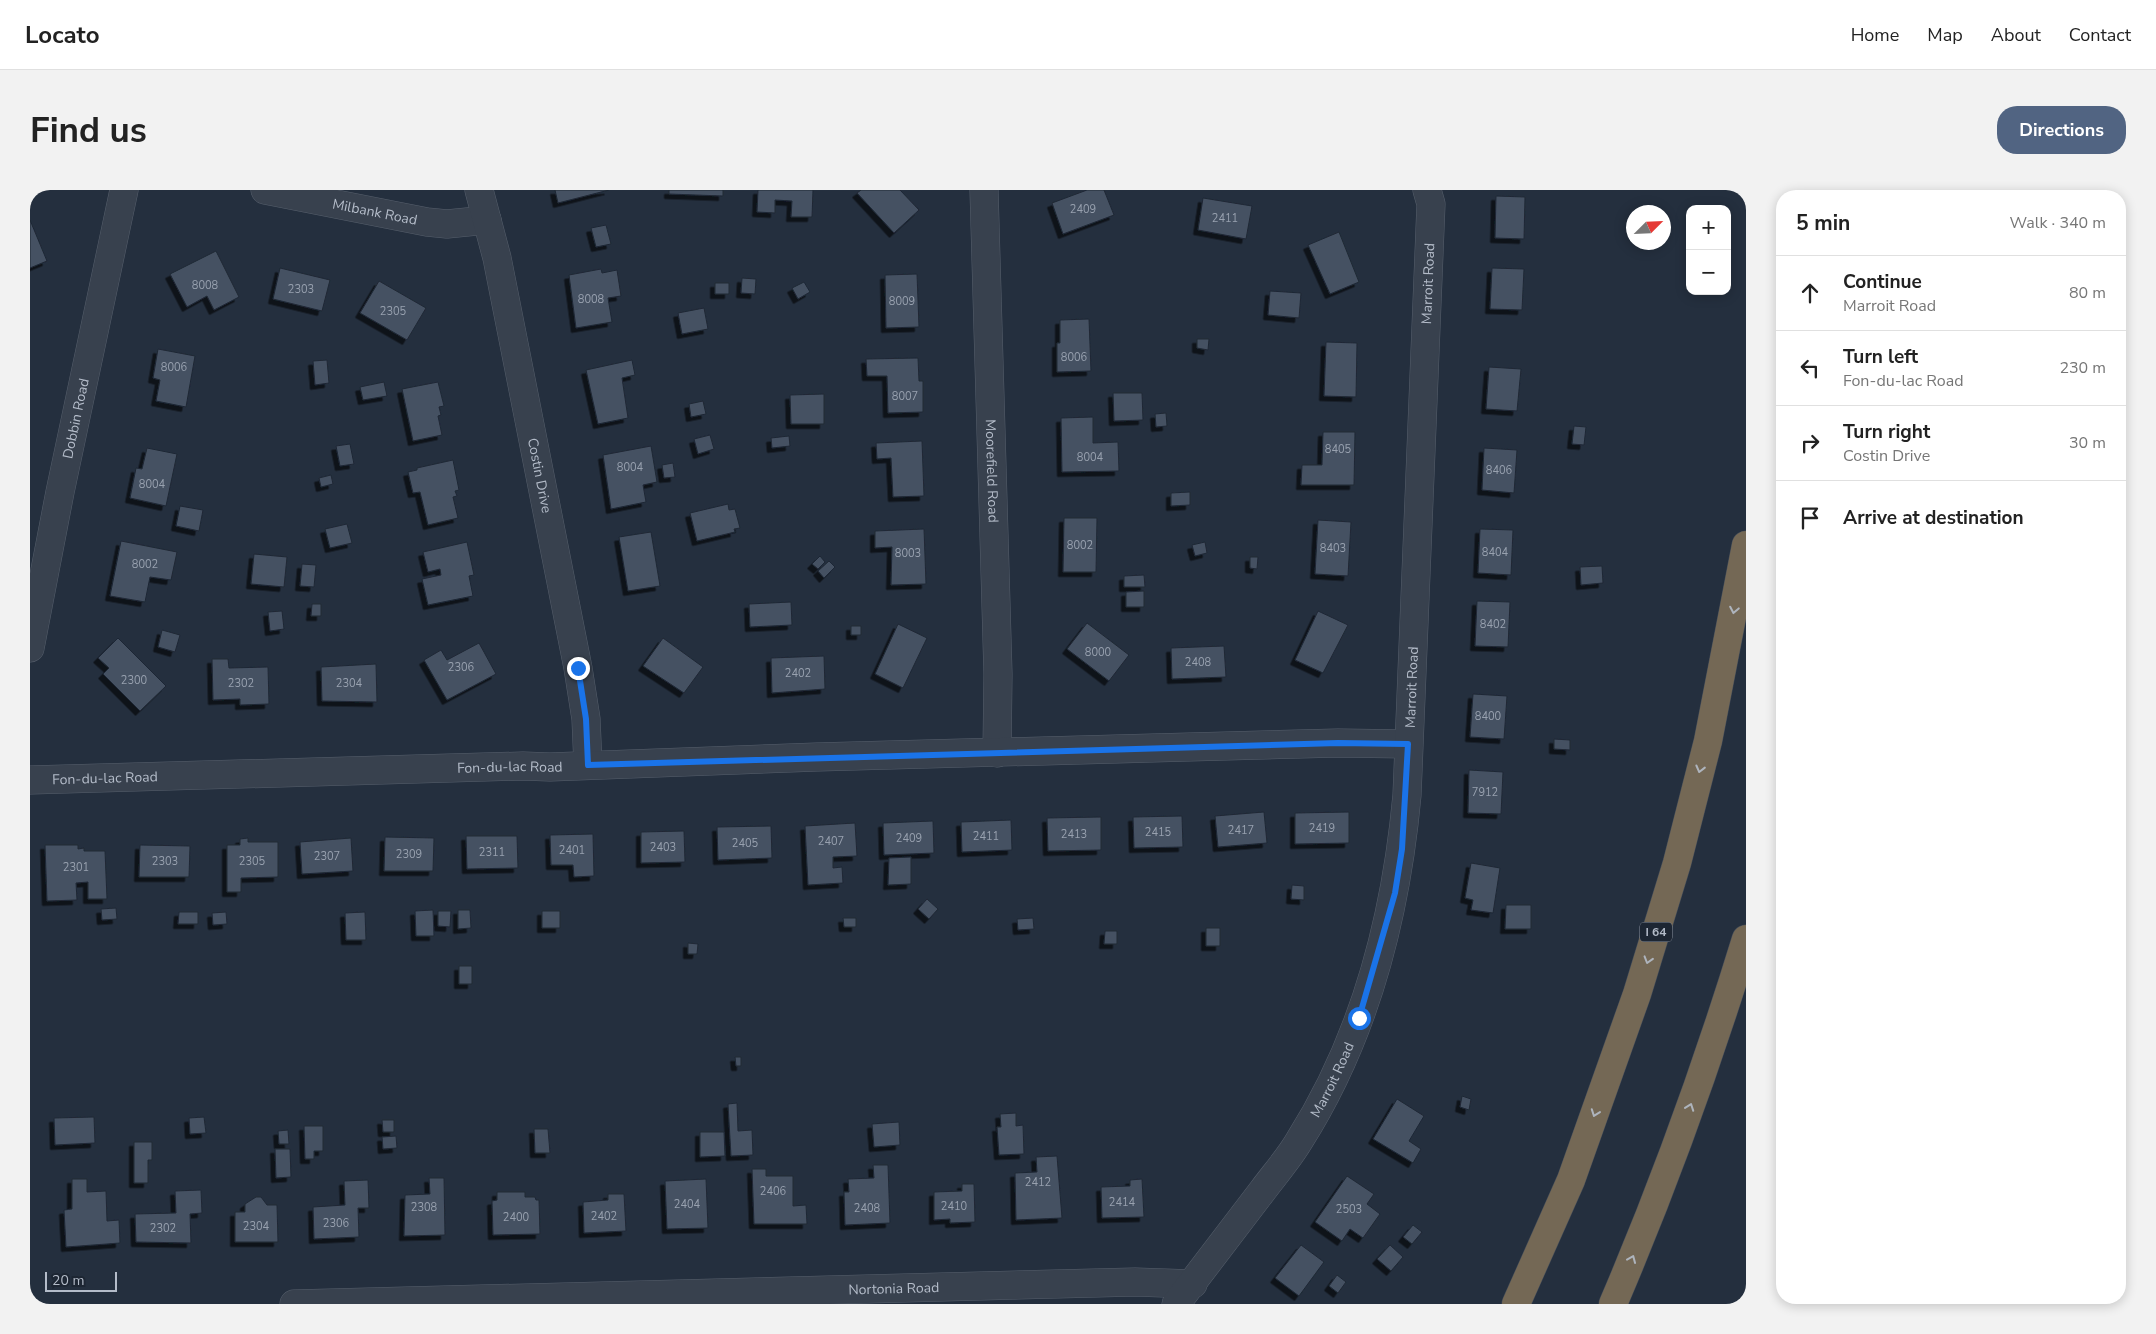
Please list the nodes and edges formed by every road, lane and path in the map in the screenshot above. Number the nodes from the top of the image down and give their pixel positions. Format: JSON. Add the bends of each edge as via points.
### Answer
{"nodes":[{"id":1,"x":124,"y":190,"type":"edge"},
{"id":2,"x":265,"y":190,"type":"edge"},
{"id":3,"x":479,"y":190,"type":"edge"},
{"id":4,"x":984,"y":190,"type":"edge"},
{"id":5,"x":1427,"y":190,"type":"edge"},
{"id":6,"x":487,"y":220,"type":"junction"},
{"id":7,"x":1746,"y":545,"type":"edge"},
{"id":8,"x":30,"y":648,"type":"edge"},
{"id":9,"x":1408,"y":744,"type":"junction"},
{"id":10,"x":998,"y":753,"type":"junction"},
{"id":11,"x":588,"y":765,"type":"junction"},
{"id":12,"x":30,"y":780,"type":"edge"},
{"id":13,"x":1746,"y":939,"type":"edge"},
{"id":14,"x":1184,"y":1294,"type":"edge"},
{"id":15,"x":465,"y":1302,"type":"edge"},
{"id":16,"x":294,"y":1304,"type":"edge"},
{"id":17,"x":1516,"y":1304,"type":"edge"},
{"id":18,"x":1613,"y":1304,"type":"edge"}],
"edges":[{"from":1,"to":8,"type":"street","name":"Dobbin Road"},
{"from":2,"to":6,"type":"street","name":"Milbank Road","via":[[427,222],[447,224]]},
{"from":3,"to":6,"type":"street","name":"Costin Drive"},
{"from":4,"to":10,"type":"street","name":"Moorefield Road"},
{"from":5,"to":9,"type":"street","name":"Marroit Road","via":[[1431,204]]},
{"from":6,"to":11,"type":"street","name":"Costin Drive","via":[[578,668],[586,719]]},
{"from":7,"to":17,"type":"highway","number":"I 64","one_way":true,"via":[[1705,750],[1677,863],[1640,984],[1571,1180]]},
{"from":9,"to":10,"type":"street","name":"Fon-du-lac Road","via":[[1338,743]]},
{"from":9,"to":14,"type":"street","name":"Marroit Road","via":[[1402,849],[1395,893],[1359,1018],[1342,1062],[1299,1142]]},
{"from":10,"to":11,"type":"street","name":"Fon-du-lac Road"},
{"from":11,"to":12,"type":"street","name":"Fon-du-lac Road"},
{"from":18,"to":13,"type":"highway","one_way":true,"via":[[1652,1213],[1721,1022]]},
{"from":14,"to":15,"type":"street","name":"Nortonia Road","via":[[1135,1282]]},
{"from":15,"to":16,"type":"street","name":"Nortonia Road"}]}
